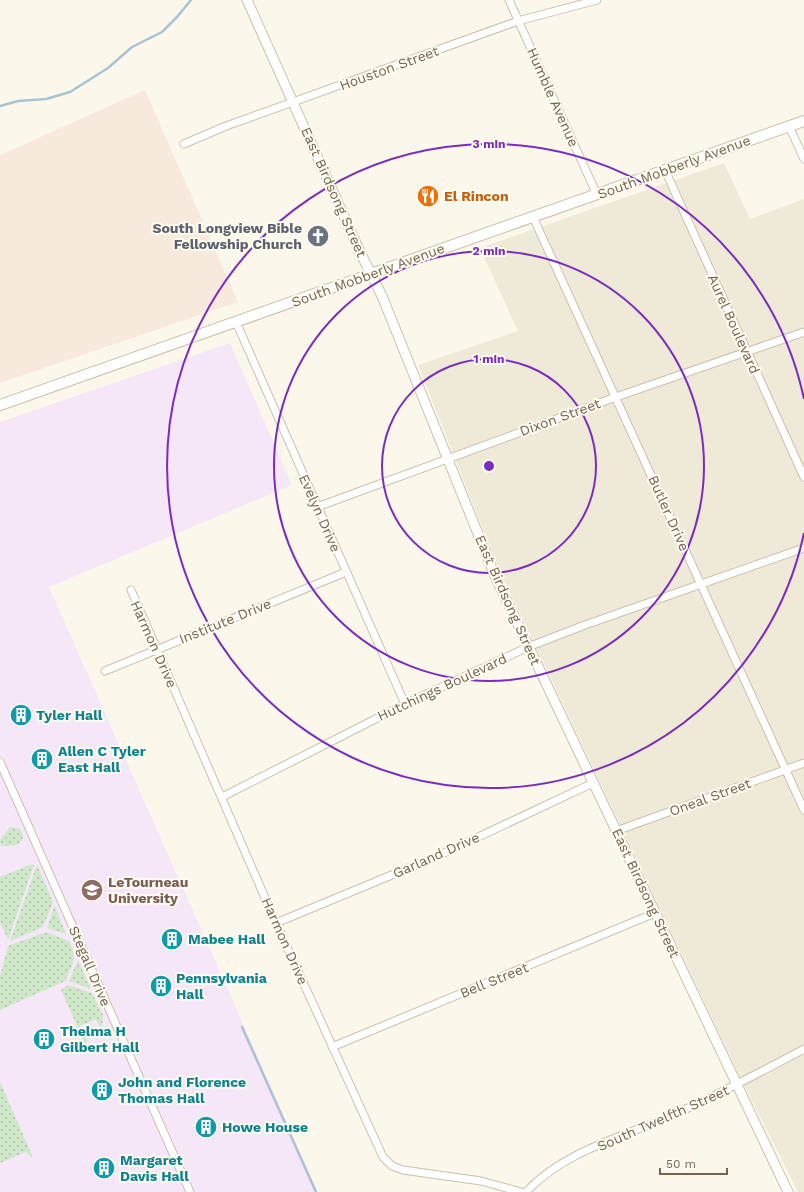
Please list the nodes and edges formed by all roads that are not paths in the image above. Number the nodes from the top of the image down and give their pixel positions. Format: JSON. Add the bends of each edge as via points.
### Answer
{"nodes":[{"id":1,"x":247,"y":0,"type":"edge"},
{"id":2,"x":508,"y":0,"type":"edge"},
{"id":3,"x":597,"y":0,"type":"edge"},
{"id":4,"x":518,"y":21,"type":"junction"},
{"id":5,"x":293,"y":103,"type":"junction"},
{"id":6,"x":804,"y":121,"type":"edge"},
{"id":7,"x":789,"y":126,"type":"junction"},
{"id":8,"x":184,"y":144,"type":"dead end"},
{"id":9,"x":804,"y":159,"type":"edge"},
{"id":10,"x":665,"y":170,"type":"junction"},
{"id":11,"x":597,"y":195,"type":"junction"},
{"id":12,"x":533,"y":216,"type":"junction"},
{"id":13,"x":371,"y":274,"type":"junction"},
{"id":14,"x":236,"y":322,"type":"junction"},
{"id":15,"x":804,"y":332,"type":"edge"},
{"id":16,"x":747,"y":352,"type":"junction"},
{"id":17,"x":616,"y":397,"type":"junction"},
{"id":18,"x":0,"y":405,"type":"edge"},
{"id":19,"x":447,"y":459,"type":"junction"},
{"id":20,"x":804,"y":477,"type":"edge"},
{"id":21,"x":317,"y":507,"type":"junction"},
{"id":22,"x":804,"y":548,"type":"edge"},
{"id":23,"x":346,"y":572,"type":"junction"},
{"id":24,"x":701,"y":584,"type":"junction"},
{"id":25,"x":131,"y":590,"type":"dead end"},
{"id":26,"x":528,"y":647,"type":"junction"},
{"id":27,"x":156,"y":649,"type":"junction"},
{"id":28,"x":105,"y":671,"type":"dead end"},
{"id":29,"x":405,"y":704,"type":"junction"},
{"id":30,"x":0,"y":762,"type":"edge"},
{"id":31,"x":804,"y":764,"type":"edge"},
{"id":32,"x":786,"y":770,"type":"junction"},
{"id":33,"x":593,"y":783,"type":"junction"},
{"id":34,"x":222,"y":797,"type":"junction"},
{"id":35,"x":804,"y":810,"type":"edge"},
{"id":36,"x":616,"y":831,"type":"junction"},
{"id":37,"x":655,"y":913,"type":"junction"},
{"id":38,"x":276,"y":923,"type":"junction"},
{"id":39,"x":332,"y":1047,"type":"junction"},
{"id":40,"x":804,"y":1049,"type":"edge"},
{"id":41,"x":738,"y":1085,"type":"junction"},
{"id":42,"x":190,"y":1192,"type":"edge"},
{"id":43,"x":521,"y":1192,"type":"edge"},
{"id":44,"x":526,"y":1192,"type":"edge"},
{"id":45,"x":788,"y":1192,"type":"edge"}],
"edges":[{"from":1,"to":5,"type":"street","name":"East Birdsong Street"},
{"from":2,"to":4,"type":"street","name":"Humble Avenue"},
{"from":3,"to":4,"type":"street","name":"Houston Street"},
{"from":4,"to":5,"type":"street","name":"Houston Street"},
{"from":4,"to":11,"type":"street","name":"Humble Avenue"},
{"from":5,"to":8,"type":"street","name":"Houston Street","via":[[226,126]]},
{"from":5,"to":13,"type":"street","name":"East Birdsong Street"},
{"from":6,"to":7,"type":"main road","name":"South Mobberly Avenue"},
{"from":7,"to":9,"type":"street"},
{"from":7,"to":10,"type":"main road","name":"South Mobberly Avenue"},
{"from":10,"to":11,"type":"main road","name":"South Mobberly Avenue"},
{"from":10,"to":16,"type":"street","name":"Aurel Boulevard"},
{"from":11,"to":12,"type":"main road","name":"South Mobberly Avenue"},
{"from":12,"to":13,"type":"main road","name":"South Mobberly Avenue"},
{"from":12,"to":17,"type":"street","name":"Butler Drive"},
{"from":13,"to":14,"type":"main road","name":"South Mobberly Avenue"},
{"from":13,"to":19,"type":"street","name":"East Birdsong Street"},
{"from":14,"to":18,"type":"main road","name":"South Mobberly Avenue"},
{"from":14,"to":21,"type":"street","name":"Evelyn Drive"},
{"from":15,"to":16,"type":"street","name":"Dixon Street"},
{"from":16,"to":17,"type":"street","name":"Dixon Street"},
{"from":16,"to":20,"type":"street","name":"Aurel Boulevard"},
{"from":17,"to":19,"type":"street","name":"Dixon Street"},
{"from":17,"to":24,"type":"street","name":"Butler Drive"},
{"from":19,"to":21,"type":"street","name":"Dixon Street"},
{"from":19,"to":26,"type":"street","name":"East Birdsong Street","via":[[495,576]]},
{"from":21,"to":23,"type":"street","name":"Evelyn Drive"},
{"from":22,"to":24,"type":"street","name":"Hutchings Boulevard"},
{"from":23,"to":27,"type":"street","name":"Institute Drive"},
{"from":23,"to":29,"type":"street","name":"Evelyn Drive"},
{"from":24,"to":26,"type":"street","name":"Hutchings Boulevard"},
{"from":24,"to":32,"type":"street","name":"Butler Drive"},
{"from":25,"to":27,"type":"street","name":"Harmon Drive"},
{"from":26,"to":29,"type":"street","name":"Hutchings Boulevard"},
{"from":26,"to":33,"type":"street","name":"East Birdsong Street"},
{"from":27,"to":28,"type":"street","name":"Institute Drive"},
{"from":27,"to":34,"type":"street","name":"Harmon Drive"},
{"from":29,"to":34,"type":"street","name":"Hutchings Boulevard"},
{"from":30,"to":42,"type":"street","name":"Stegall Drive"},
{"from":31,"to":32,"type":"street","name":"Oneal Street"},
{"from":32,"to":35,"type":"street","name":"Butler Drive"},
{"from":32,"to":36,"type":"street","name":"Oneal Street"},
{"from":33,"to":36,"type":"street","name":"East Birdsong Street"},
{"from":33,"to":38,"type":"street","name":"Garland Drive","via":[[440,855]]},
{"from":34,"to":38,"type":"street","name":"Harmon Drive"},
{"from":36,"to":37,"type":"street","name":"East Birdsong Street"},
{"from":37,"to":39,"type":"street","name":"Bell Street"},
{"from":37,"to":41,"type":"street","name":"East Birdsong Street"},
{"from":38,"to":39,"type":"street","name":"Harmon Drive"},
{"from":39,"to":43,"type":"street","name":"Harmon Drive","via":[[379,1151],[392,1166],[403,1170],[481,1181]]},
{"from":40,"to":41,"type":"street","name":"South Twelfth Street"},
{"from":41,"to":44,"type":"street","name":"South Twelfth Street","via":[[574,1156],[548,1171]]},
{"from":41,"to":45,"type":"street","name":"East Birdsong Street"}]}
